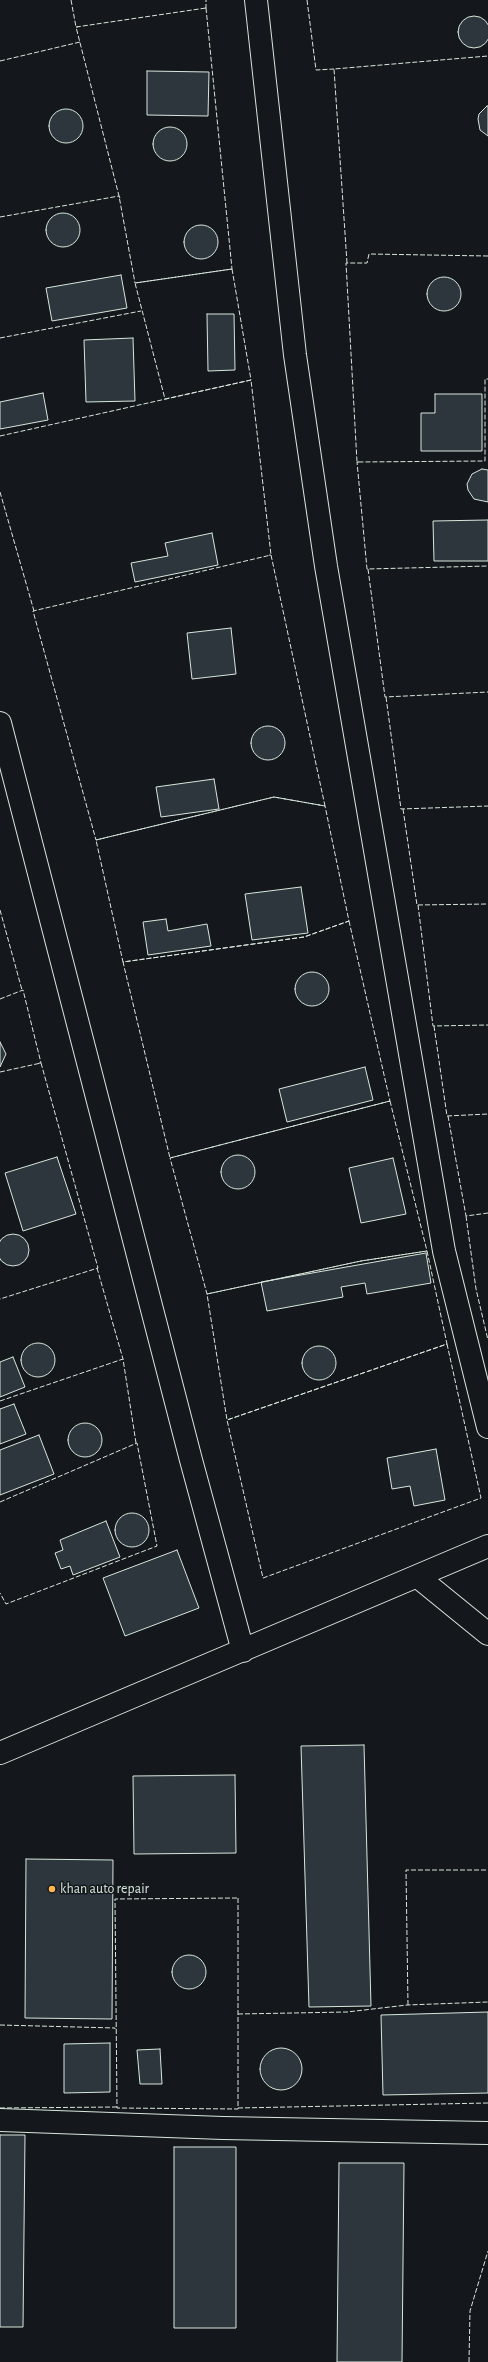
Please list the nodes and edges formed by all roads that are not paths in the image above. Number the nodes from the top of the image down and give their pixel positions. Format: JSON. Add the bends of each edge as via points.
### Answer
{"nodes":[{"id":1,"x":256,"y":0,"type":"edge"},
{"id":2,"x":0,"y":724,"type":"edge"},
{"id":3,"x":488,"y":1427,"type":"edge"},
{"id":4,"x":488,"y":1546,"type":"edge"},
{"id":5,"x":418,"y":1577,"type":"junction"},
{"id":6,"x":488,"y":1634,"type":"edge"},
{"id":7,"x":243,"y":1651,"type":"junction"},
{"id":8,"x":0,"y":1753,"type":"edge"},
{"id":9,"x":0,"y":2120,"type":"edge"},
{"id":10,"x":488,"y":2133,"type":"edge"}],
"edges":[{"from":1,"to":3,"type":"street","via":[[296,355],[326,566],[444,1251]]},
{"from":2,"to":7,"type":"street"},
{"from":4,"to":5,"type":"street"},
{"from":5,"to":6,"type":"street"},
{"from":5,"to":7,"type":"street"},
{"from":7,"to":8,"type":"street"},
{"from":9,"to":10,"type":"street","via":[[223,2128]]}]}
